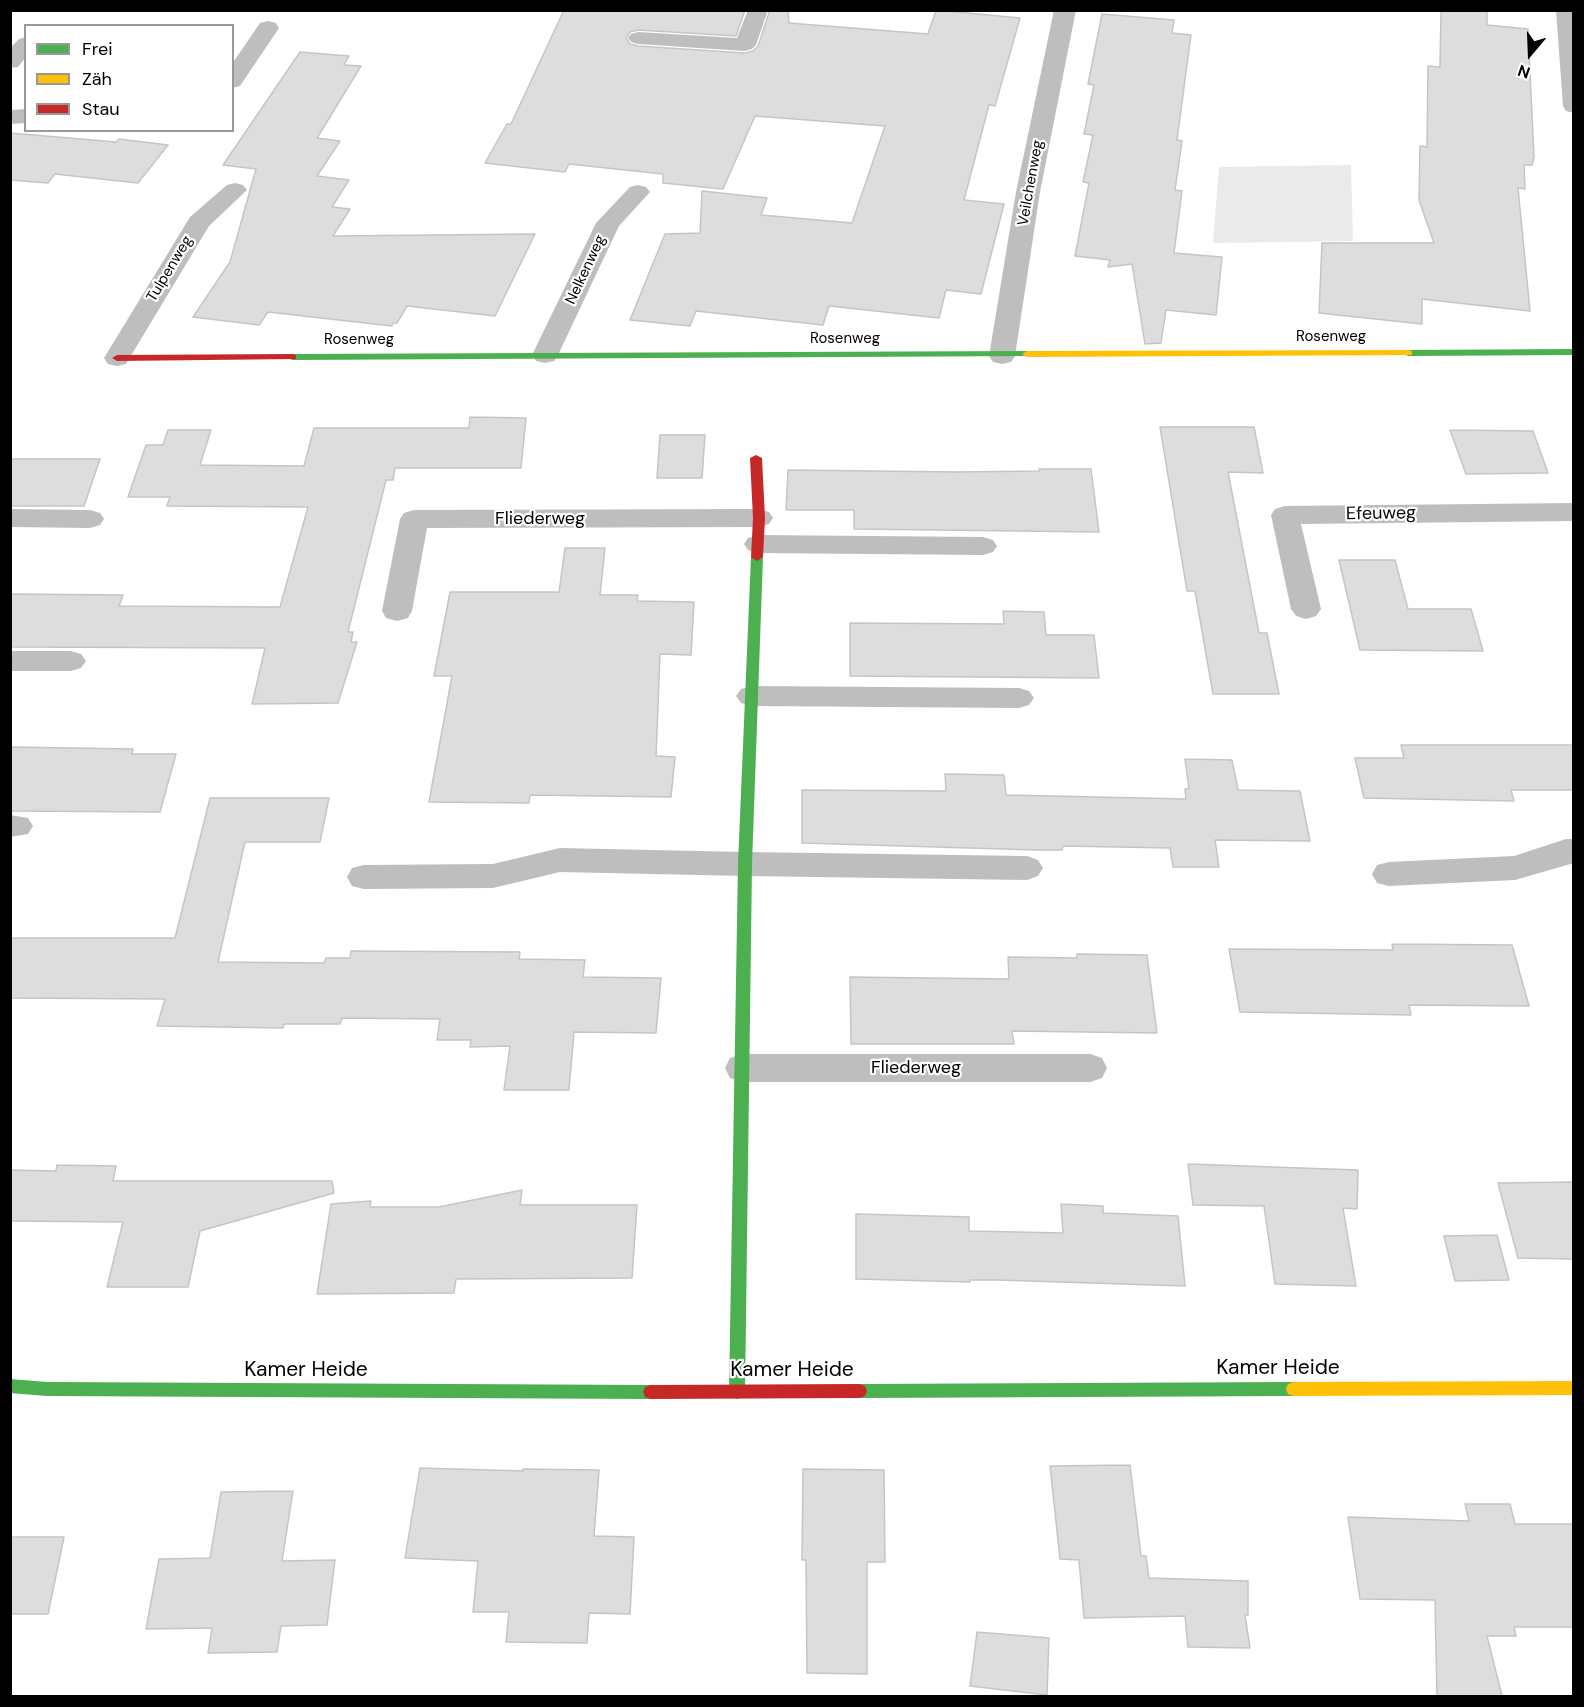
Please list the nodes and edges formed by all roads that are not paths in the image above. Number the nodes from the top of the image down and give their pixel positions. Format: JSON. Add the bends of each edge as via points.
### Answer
{"nodes":[{"id":1,"x":758,"y":10,"type":"edge"},
{"id":2,"x":1065,"y":10,"type":"edge"},
{"id":3,"x":1567,"y":10,"type":"edge"},
{"id":4,"x":268,"y":28,"type":"dead end"},
{"id":5,"x":638,"y":38,"type":"dead end"},
{"id":6,"x":24,"y":45,"type":"edge"},
{"id":7,"x":10,"y":62,"type":"edge"},
{"id":8,"x":234,"y":78,"type":"edge"},
{"id":9,"x":1574,"y":106,"type":"edge"},
{"id":10,"x":235,"y":190,"type":"dead end"},
{"id":11,"x":638,"y":192,"type":"dead end"},
{"id":12,"x":1574,"y":352,"type":"edge"},
{"id":13,"x":545,"y":355,"type":"junction"},
{"id":14,"x":1002,"y":356,"type":"junction"},
{"id":15,"x":117,"y":358,"type":"joint"},
{"id":16,"x":756,"y":458,"type":"dead end"},
{"id":17,"x":1574,"y":512,"type":"edge"},
{"id":18,"x":10,"y":518,"type":"edge"},
{"id":19,"x":90,"y":519,"type":"dead end"},
{"id":20,"x":759,"y":531,"type":"junction"},
{"id":21,"x":983,"y":546,"type":"dead end"},
{"id":22,"x":1306,"y":609,"type":"dead end"},
{"id":23,"x":397,"y":611,"type":"dead end"},
{"id":24,"x":10,"y":661,"type":"edge"},
{"id":25,"x":71,"y":661,"type":"dead end"},
{"id":26,"x":751,"y":696,"type":"junction"},
{"id":27,"x":1019,"y":698,"type":"dead end"},
{"id":28,"x":1574,"y":851,"type":"edge"},
{"id":29,"x":745,"y":864,"type":"junction"},
{"id":30,"x":1027,"y":868,"type":"dead end"},
{"id":31,"x":1389,"y":874,"type":"dead end"},
{"id":32,"x":364,"y":877,"type":"dead end"},
{"id":33,"x":742,"y":1068,"type":"junction"},
{"id":34,"x":1090,"y":1068,"type":"dead end"},
{"id":35,"x":10,"y":1386,"type":"edge"},
{"id":36,"x":1574,"y":1388,"type":"edge"},
{"id":37,"x":737,"y":1392,"type":"junction"}],
"edges":[{"from":1,"to":5,"type":"lane","via":[[745,45]]},
{"from":2,"to":14,"type":"street","name":"Veilchenweg","via":[[1028,192]]},
{"from":3,"to":9,"type":"street"},
{"from":4,"to":8,"type":"street"},
{"from":6,"to":7,"type":"lane"},
{"from":10,"to":15,"type":"street","name":"Tulpenweg","via":[[199,222]]},
{"from":11,"to":13,"type":"street","name":"Nelkenweg","via":[[608,223]]},
{"from":12,"to":14,"type":"street","name":"Rosenweg"},
{"from":13,"to":14,"type":"street","name":"Rosenweg"},
{"from":13,"to":15,"type":"street","name":"Rosenweg"},
{"from":16,"to":20,"type":"street"},
{"from":17,"to":22,"type":"street","name":"Efeuweg","via":[[1286,515]]},
{"from":18,"to":19,"type":"lane"},
{"from":20,"to":21,"type":"lane","name":"Fliederweg"},
{"from":20,"to":23,"type":"street","name":"Fliederweg","via":[[414,519]]},
{"from":20,"to":26,"type":"street"},
{"from":24,"to":25,"type":"lane"},
{"from":26,"to":27,"type":"lane"},
{"from":26,"to":29,"type":"street"},
{"from":28,"to":31,"type":"street","via":[[1515,868]]},
{"from":29,"to":30,"type":"lane"},
{"from":29,"to":32,"type":"street","via":[[560,860],[493,876]]},
{"from":29,"to":33,"type":"street"},
{"from":33,"to":34,"type":"lane","name":"Fliederweg"},
{"from":33,"to":37,"type":"street"},
{"from":35,"to":37,"type":"street","name":"Kamer Heide"},
{"from":36,"to":37,"type":"street","name":"Kamer Heide"}]}
